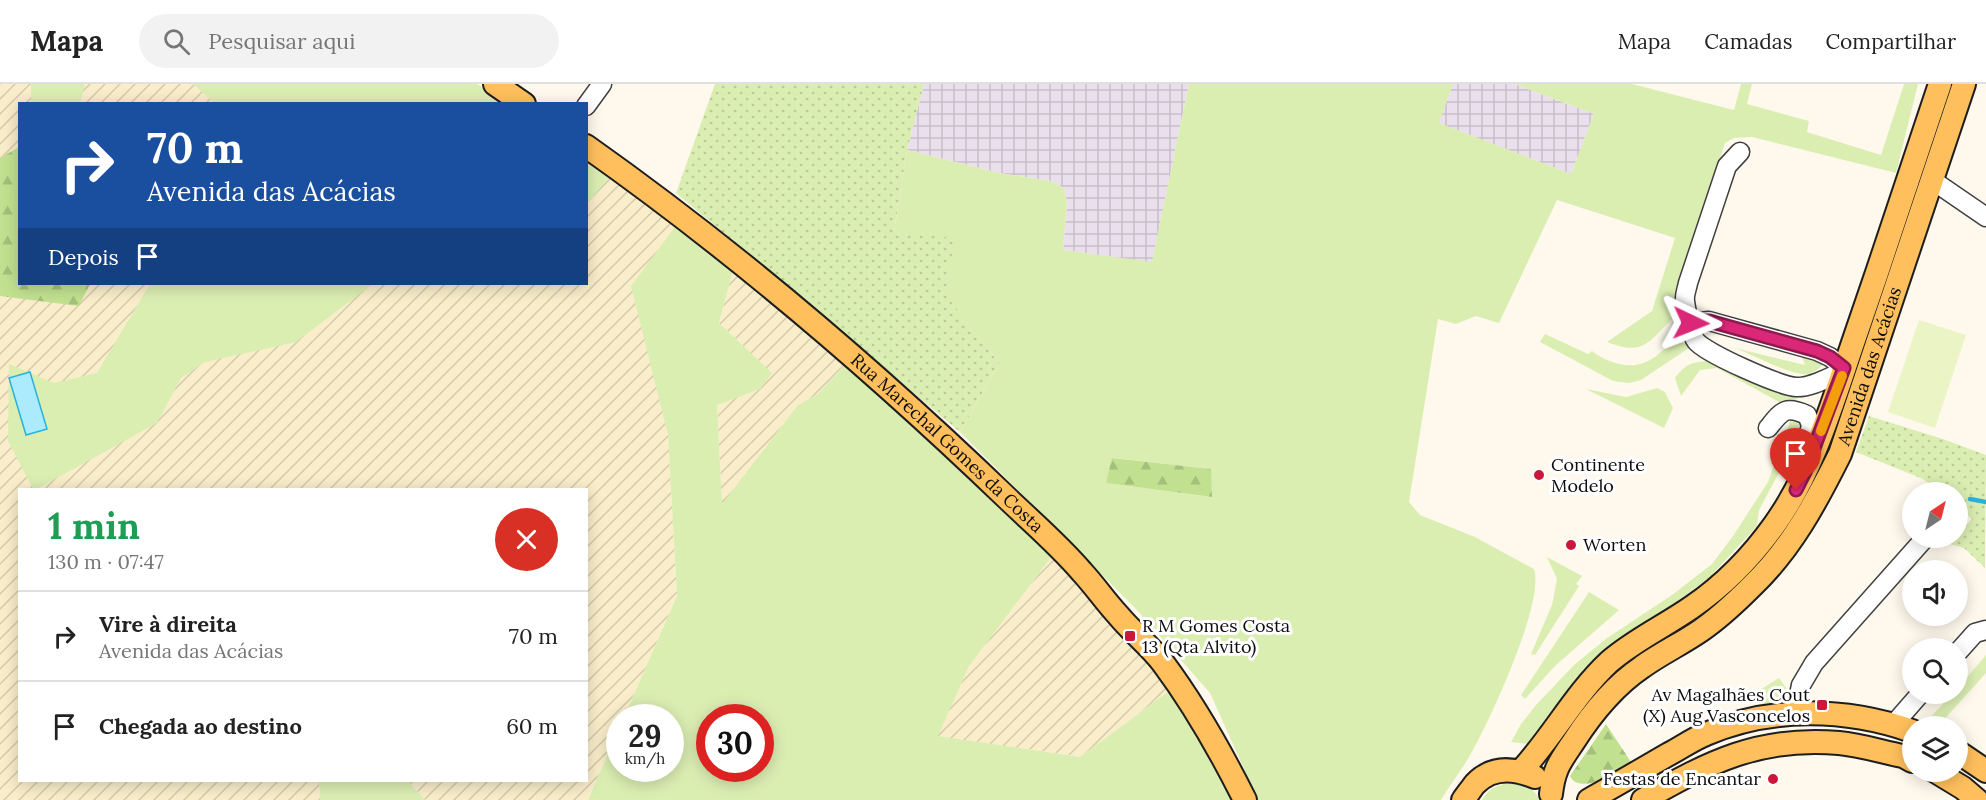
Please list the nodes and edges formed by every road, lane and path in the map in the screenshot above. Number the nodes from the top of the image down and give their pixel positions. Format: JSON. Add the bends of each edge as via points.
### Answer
{"nodes":[{"id":1,"x":495,"y":84,"type":"edge"},
{"id":2,"x":602,"y":84,"type":"edge"},
{"id":3,"x":1940,"y":84,"type":"edge"},
{"id":4,"x":1964,"y":84,"type":"edge"},
{"id":5,"x":521,"y":102,"type":"edge"},
{"id":6,"x":588,"y":103,"type":"edge"},
{"id":7,"x":588,"y":147,"type":"edge"},
{"id":8,"x":1740,"y":152,"type":"dead end"},
{"id":9,"x":1932,"y":180,"type":"junction"},
{"id":10,"x":1986,"y":217,"type":"edge"},
{"id":11,"x":1691,"y":323,"type":"junction"},
{"id":12,"x":1844,"y":370,"type":"junction"},
{"id":13,"x":1768,"y":428,"type":"dead end"},
{"id":14,"x":1796,"y":490,"type":"junction"},
{"id":15,"x":1916,"y":548,"type":"edge"},
{"id":16,"x":1986,"y":630,"type":"edge"},
{"id":17,"x":1968,"y":641,"type":"edge"},
{"id":18,"x":1795,"y":714,"type":"junction"},
{"id":19,"x":1902,"y":728,"type":"edge"},
{"id":20,"x":1902,"y":756,"type":"edge"},
{"id":21,"x":1968,"y":759,"type":"edge"},
{"id":22,"x":1521,"y":771,"type":"junction"},
{"id":23,"x":1986,"y":771,"type":"edge"},
{"id":24,"x":1953,"y":782,"type":"edge"},
{"id":25,"x":1552,"y":797,"type":"edge"},
{"id":26,"x":1465,"y":799,"type":"edge"},
{"id":27,"x":1245,"y":800,"type":"edge"},
{"id":28,"x":1589,"y":800,"type":"edge"},
{"id":29,"x":1643,"y":800,"type":"edge"},
{"id":30,"x":1977,"y":800,"type":"edge"}],
"edges":[{"from":1,"to":5,"type":"main road"},
{"from":2,"to":6,"type":"street"},
{"from":3,"to":12,"type":"main road","name":"Avenida das Acácias"},
{"from":4,"to":9,"type":"main road","name":"Avenida das Acácias"},
{"from":7,"to":27,"type":"main road","name":"Rua Marechal Gomes da Costa","via":[[722,247],[889,388],[1081,570],[1161,660],[1218,747]]},
{"from":8,"to":11,"type":"street","via":[[1727,166],[1688,283],[1685,302]]},
{"from":9,"to":10,"type":"street"},
{"from":9,"to":25,"type":"main road","name":"Avenida das Acácias","via":[[1840,454],[1811,511],[1791,542],[1737,601],[1702,630],[1640,668],[1606,699],[1560,761],[1554,774]]},
{"from":11,"to":12,"type":"street","via":[[1709,321],[1817,351]]},
{"from":11,"to":12,"type":"street","via":[[1696,341],[1715,355],[1781,383],[1796,387],[1812,384]]},
{"from":12,"to":14,"type":"main road","name":"Avenida das Acácias"},
{"from":13,"to":14,"type":"street","via":[[1781,412],[1793,409],[1807,415],[1811,425]]},
{"from":14,"to":22,"type":"main road","name":"Avenida das Acácias","via":[[1767,534],[1719,585],[1693,607],[1611,661],[1588,684]]},
{"from":15,"to":18,"type":"street","via":[[1814,663],[1801,685]]},
{"from":16,"to":17,"type":"street","via":[[1975,633]]},
{"from":18,"to":19,"type":"main road","via":[[1845,715]]},
{"from":18,"to":28,"type":"main road","via":[[1748,720],[1705,734]]},
{"from":20,"to":29,"type":"main road","via":[[1842,743],[1753,748],[1690,773]]},
{"from":21,"to":23,"type":"main road"},
{"from":22,"to":25,"type":"main road","name":"Avenida das Acácias","via":[[1535,777]]},
{"from":22,"to":26,"type":"main road","via":[[1503,769],[1488,774]]},
{"from":24,"to":30,"type":"main road"}]}
